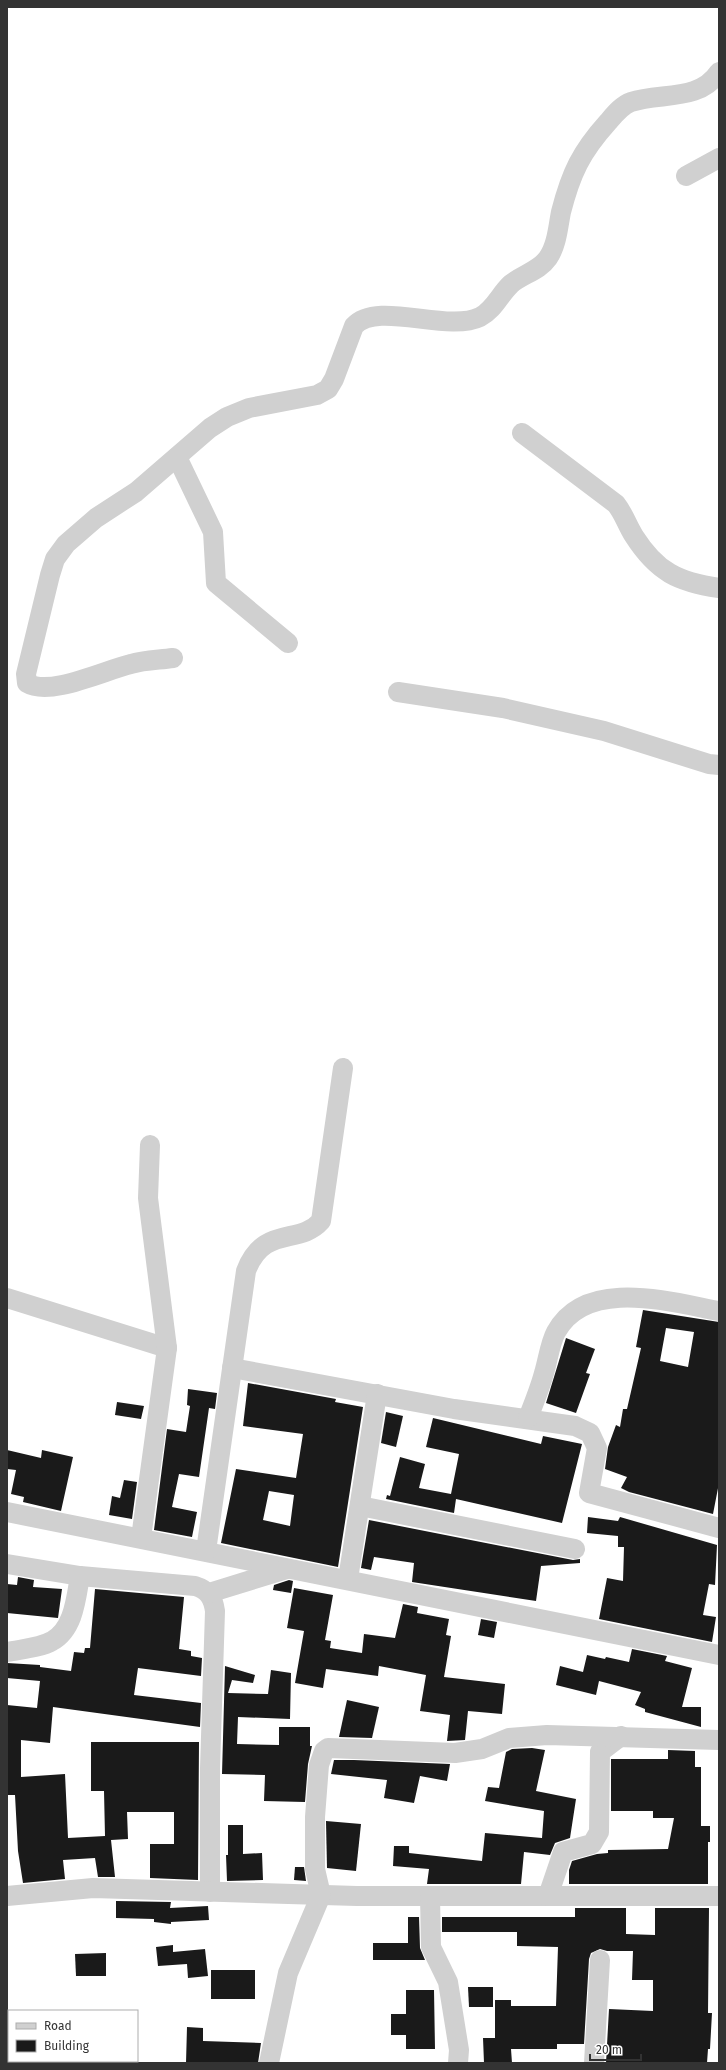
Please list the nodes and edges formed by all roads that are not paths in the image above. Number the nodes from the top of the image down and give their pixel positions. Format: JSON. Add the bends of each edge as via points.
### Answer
{"nodes":[{"id":1,"x":719,"y":72,"type":"edge"},
{"id":2,"x":719,"y":158,"type":"edge"},
{"id":3,"x":686,"y":176,"type":"dead end"},
{"id":4,"x":522,"y":433,"type":"dead end"},
{"id":5,"x":176,"y":457,"type":"junction"},
{"id":6,"x":719,"y":588,"type":"edge"},
{"id":7,"x":288,"y":643,"type":"dead end"},
{"id":8,"x":173,"y":658,"type":"dead end"},
{"id":9,"x":398,"y":692,"type":"dead end"},
{"id":10,"x":719,"y":765,"type":"edge"},
{"id":11,"x":342,"y":1068,"type":"dead end"},
{"id":12,"x":150,"y":1145,"type":"dead end"},
{"id":13,"x":7,"y":1298,"type":"edge"},
{"id":14,"x":719,"y":1311,"type":"edge"},
{"id":15,"x":167,"y":1348,"type":"junction"},
{"id":16,"x":232,"y":1368,"type":"junction"},
{"id":17,"x":377,"y":1394,"type":"junction"},
{"id":18,"x":528,"y":1418,"type":"junction"},
{"id":19,"x":360,"y":1506,"type":"junction"},
{"id":20,"x":7,"y":1512,"type":"edge"},
{"id":21,"x":719,"y":1528,"type":"edge"},
{"id":22,"x":141,"y":1538,"type":"junction"},
{"id":23,"x":575,"y":1549,"type":"dead end"},
{"id":24,"x":206,"y":1551,"type":"junction"},
{"id":25,"x":7,"y":1564,"type":"edge"},
{"id":26,"x":290,"y":1568,"type":"junction"},
{"id":27,"x":80,"y":1576,"type":"junction"},
{"id":28,"x":348,"y":1580,"type":"junction"},
{"id":29,"x":209,"y":1593,"type":"junction"},
{"id":30,"x":7,"y":1652,"type":"edge"},
{"id":31,"x":719,"y":1655,"type":"edge"},
{"id":32,"x":621,"y":1736,"type":"junction"},
{"id":33,"x":719,"y":1740,"type":"edge"},
{"id":34,"x":210,"y":1892,"type":"junction"},
{"id":35,"x":320,"y":1895,"type":"junction"},
{"id":36,"x":7,"y":1896,"type":"edge"},
{"id":37,"x":430,"y":1896,"type":"junction"},
{"id":38,"x":548,"y":1896,"type":"junction"},
{"id":39,"x":719,"y":1896,"type":"edge"},
{"id":40,"x":600,"y":1960,"type":"dead end"},
{"id":41,"x":269,"y":2063,"type":"edge"},
{"id":42,"x":458,"y":2063,"type":"edge"},
{"id":43,"x":594,"y":2063,"type":"edge"}],
"edges":[{"from":1,"to":5,"type":"street","via":[[707,86],[694,92],[631,102],[621,108],[588,146],[577,163],[570,180],[555,245],[548,258],[538,268],[512,284],[493,307],[480,317],[458,320],[377,315],[359,319],[328,389],[317,395],[249,408],[227,417]]},
{"from":2,"to":3,"type":"street"},
{"from":4,"to":6,"type":"street","via":[[616,504],[623,512],[633,535],[651,559],[673,577],[696,585]]},
{"from":5,"to":7,"type":"street","via":[[213,532],[216,583]]},
{"from":5,"to":8,"type":"street","via":[[136,492],[96,518],[66,544],[55,559],[25,678],[32,686],[59,685],[131,664]]},
{"from":9,"to":10,"type":"street","via":[[503,708],[604,731]]},
{"from":11,"to":16,"type":"street","via":[[321,1221],[309,1230],[265,1244],[252,1256],[246,1271]]},
{"from":12,"to":15,"type":"street","via":[[148,1198]]},
{"from":13,"to":15,"type":"street"},
{"from":14,"to":18,"type":"street","via":[[628,1297],[604,1299],[583,1306],[567,1316],[556,1333]]},
{"from":15,"to":22,"type":"street"},
{"from":16,"to":17,"type":"street"},
{"from":16,"to":24,"type":"street"},
{"from":17,"to":18,"type":"street","via":[[454,1409]]},
{"from":17,"to":19,"type":"street"},
{"from":18,"to":21,"type":"street","via":[[575,1426],[590,1434],[597,1448],[589,1493]]},
{"from":19,"to":23,"type":"street"},
{"from":19,"to":28,"type":"street"},
{"from":20,"to":22,"type":"street"},
{"from":22,"to":24,"type":"street"},
{"from":24,"to":26,"type":"street"},
{"from":25,"to":27,"type":"street"},
{"from":26,"to":28,"type":"street"},
{"from":26,"to":29,"type":"street"},
{"from":27,"to":29,"type":"street","via":[[194,1586]]},
{"from":27,"to":30,"type":"street","via":[[72,1613],[62,1634],[51,1642]]},
{"from":28,"to":31,"type":"street"},
{"from":29,"to":34,"type":"street","via":[[215,1611],[210,1768]]},
{"from":32,"to":33,"type":"street"},
{"from":32,"to":35,"type":"street","via":[[548,1735],[510,1738],[482,1749],[455,1753],[328,1748],[324,1751],[319,1765],[315,1818],[316,1869]]},
{"from":32,"to":38,"type":"street","via":[[600,1752],[599,1832],[592,1844],[563,1852]]},
{"from":34,"to":35,"type":"street"},
{"from":34,"to":36,"type":"street","via":[[93,1888]]},
{"from":35,"to":37,"type":"street"},
{"from":35,"to":41,"type":"street","via":[[288,1973]]},
{"from":37,"to":38,"type":"street"},
{"from":37,"to":42,"type":"street","via":[[431,1947],[448,1982],[459,2050]]},
{"from":38,"to":39,"type":"street"},
{"from":40,"to":43,"type":"street"}]}
